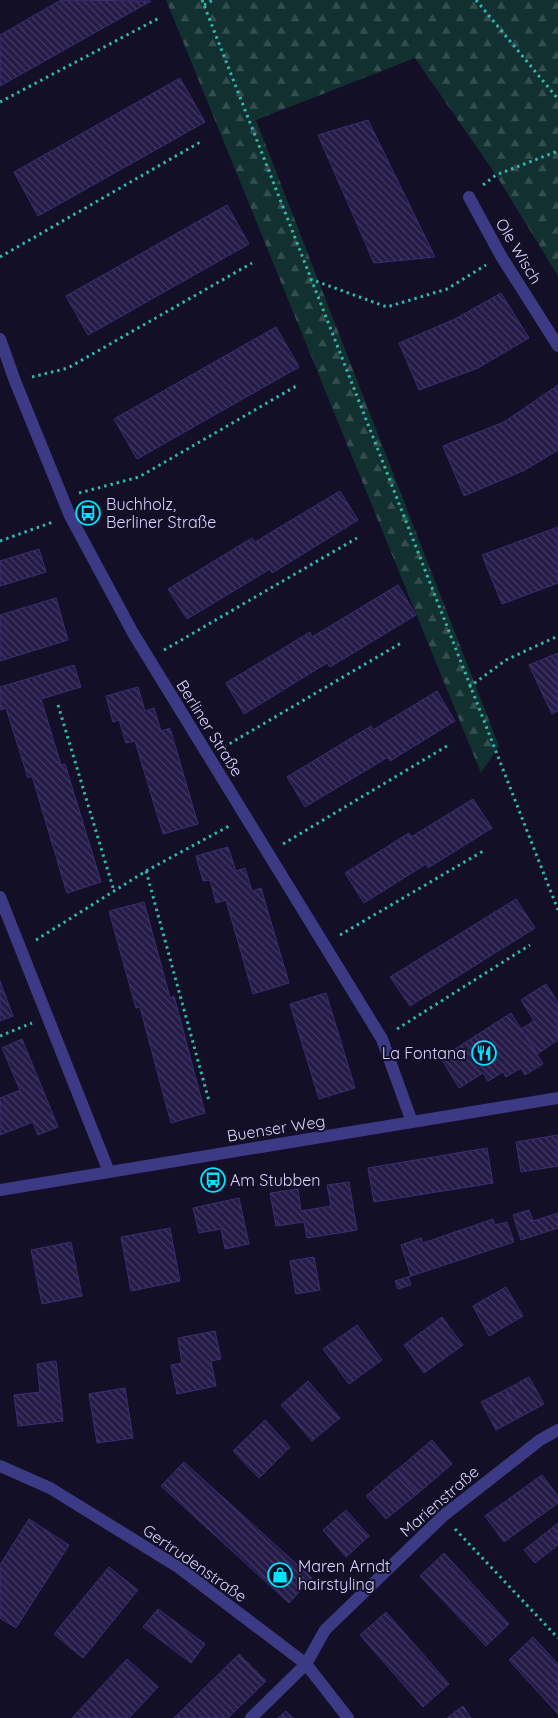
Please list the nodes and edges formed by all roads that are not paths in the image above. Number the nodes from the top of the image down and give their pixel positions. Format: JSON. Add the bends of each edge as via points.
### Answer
{"nodes":[{"id":1,"x":469,"y":197,"type":"road end"},
{"id":2,"x":0,"y":339,"type":"edge"},
{"id":3,"x":558,"y":346,"type":"edge"},
{"id":4,"x":0,"y":897,"type":"edge"},
{"id":5,"x":558,"y":1098,"type":"edge"},
{"id":6,"x":412,"y":1122,"type":"junction"},
{"id":7,"x":109,"y":1172,"type":"junction"},
{"id":8,"x":0,"y":1190,"type":"edge"},
{"id":9,"x":558,"y":1430,"type":"edge"},
{"id":10,"x":0,"y":1466,"type":"edge"},
{"id":11,"x":306,"y":1664,"type":"junction"},
{"id":12,"x":251,"y":1718,"type":"edge"},
{"id":13,"x":348,"y":1718,"type":"edge"}],
"edges":[{"from":1,"to":3,"type":"street","name":"Ole Wisch","via":[[501,256]]},
{"from":2,"to":6,"type":"street","name":"Berliner Straße","via":[[70,516],[149,659],[382,1039]]},
{"from":4,"to":7,"type":"street"},
{"from":5,"to":6,"type":"street","name":"Buenser Weg"},
{"from":6,"to":7,"type":"street","name":"Buenser Weg"},
{"from":7,"to":8,"type":"street","name":"Buenser Weg"},
{"from":9,"to":11,"type":"street","name":"Marienstraße","via":[[540,1440],[443,1516],[324,1630]]},
{"from":10,"to":11,"type":"street","name":"Gertrudenstraße","via":[[50,1488],[178,1567]]},
{"from":11,"to":12,"type":"street","name":"Marienstraße"},
{"from":11,"to":13,"type":"street","name":"Gertrudenstraße"}]}
